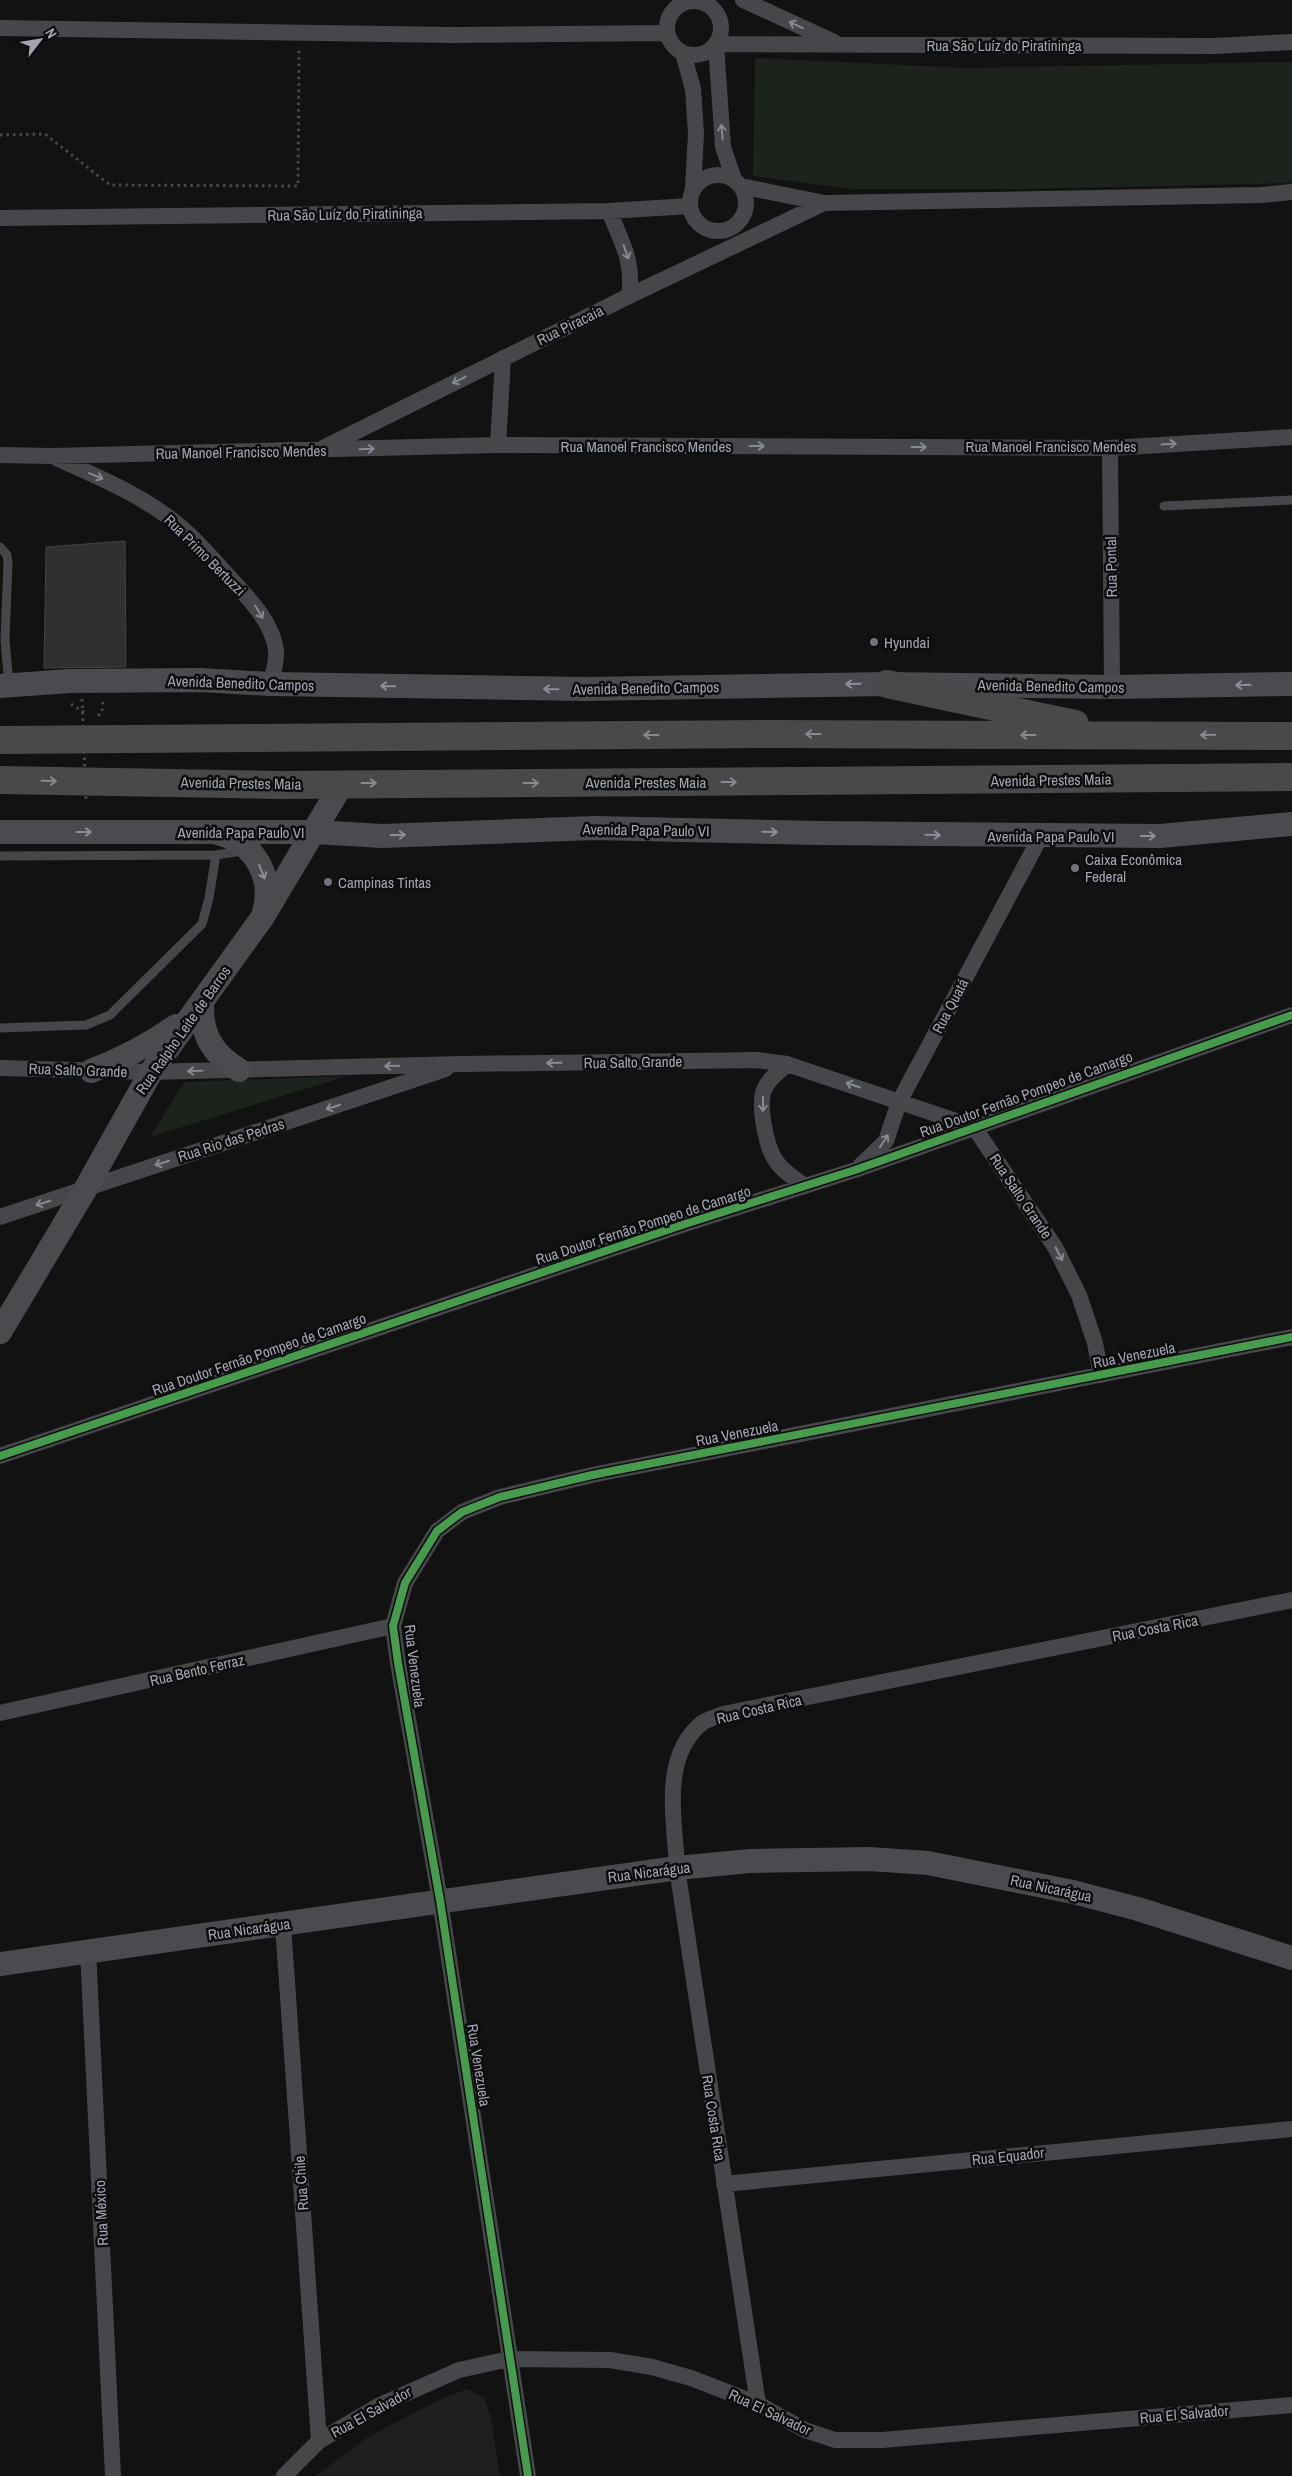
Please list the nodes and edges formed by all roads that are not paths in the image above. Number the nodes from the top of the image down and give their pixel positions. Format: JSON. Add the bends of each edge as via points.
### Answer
{"nodes":[{"id":1,"x":743,"y":0,"type":"edge"},
{"id":2,"x":679,"y":2,"type":"edge"},
{"id":3,"x":0,"y":28,"type":"edge"},
{"id":4,"x":667,"y":33,"type":"junction"},
{"id":5,"x":1292,"y":42,"type":"edge"},
{"id":6,"x":716,"y":44,"type":"junction"},
{"id":7,"x":840,"y":45,"type":"junction"},
{"id":8,"x":683,"y":53,"type":"junction"},
{"id":9,"x":738,"y":182,"type":"junction"},
{"id":10,"x":694,"y":188,"type":"junction"},
{"id":11,"x":1292,"y":192,"type":"edge"},
{"id":12,"x":824,"y":203,"type":"junction"},
{"id":13,"x":690,"y":206,"type":"junction"},
{"id":14,"x":609,"y":211,"type":"junction"},
{"id":15,"x":0,"y":218,"type":"edge"},
{"id":16,"x":629,"y":296,"type":"junction"},
{"id":17,"x":503,"y":358,"type":"junction"},
{"id":18,"x":1292,"y":436,"type":"edge"},
{"id":19,"x":498,"y":445,"type":"junction"},
{"id":20,"x":1110,"y":448,"type":"junction"},
{"id":21,"x":318,"y":450,"type":"junction"},
{"id":22,"x":0,"y":456,"type":"edge"},
{"id":23,"x":51,"y":456,"type":"junction"},
{"id":24,"x":1292,"y":500,"type":"edge"},
{"id":25,"x":1164,"y":506,"type":"dead end"},
{"id":26,"x":0,"y":546,"type":"edge"},
{"id":27,"x":4,"y":583,"type":"edge"},
{"id":28,"x":271,"y":684,"type":"junction"},
{"id":29,"x":887,"y":684,"type":"junction"},
{"id":30,"x":1292,"y":684,"type":"edge"},
{"id":31,"x":4,"y":686,"type":"edge"},
{"id":32,"x":1112,"y":687,"type":"junction"},
{"id":33,"x":1130,"y":736,"type":"junction"},
{"id":34,"x":1292,"y":736,"type":"edge"},
{"id":35,"x":0,"y":740,"type":"edge"},
{"id":36,"x":1292,"y":777,"type":"edge"},
{"id":37,"x":0,"y":780,"type":"edge"},
{"id":38,"x":342,"y":784,"type":"junction"},
{"id":39,"x":1292,"y":824,"type":"edge"},
{"id":40,"x":0,"y":832,"type":"edge"},
{"id":41,"x":314,"y":832,"type":"junction"},
{"id":42,"x":1041,"y":836,"type":"junction"},
{"id":43,"x":215,"y":844,"type":"junction"},
{"id":44,"x":0,"y":856,"type":"edge"},
{"id":45,"x":262,"y":918,"type":"junction"},
{"id":46,"x":202,"y":1003,"type":"junction"},
{"id":47,"x":1292,"y":1015,"type":"edge"},
{"id":48,"x":0,"y":1028,"type":"edge"},
{"id":49,"x":462,"y":1064,"type":"junction"},
{"id":50,"x":787,"y":1064,"type":"junction"},
{"id":51,"x":0,"y":1068,"type":"edge"},
{"id":52,"x":90,"y":1070,"type":"junction"},
{"id":53,"x":239,"y":1070,"type":"junction"},
{"id":54,"x":150,"y":1072,"type":"junction"},
{"id":55,"x":899,"y":1102,"type":"junction"},
{"id":56,"x":974,"y":1127,"type":"junction"},
{"id":57,"x":855,"y":1170,"type":"junction"},
{"id":58,"x":805,"y":1186,"type":"junction"},
{"id":59,"x":86,"y":1188,"type":"junction"},
{"id":60,"x":0,"y":1217,"type":"edge"},
{"id":61,"x":0,"y":1332,"type":"edge"},
{"id":62,"x":1292,"y":1337,"type":"edge"},
{"id":63,"x":1101,"y":1375,"type":"junction"},
{"id":64,"x":0,"y":1456,"type":"edge"},
{"id":65,"x":1292,"y":1600,"type":"edge"},
{"id":66,"x":393,"y":1626,"type":"junction"},
{"id":67,"x":0,"y":1713,"type":"edge"},
{"id":68,"x":677,"y":1868,"type":"junction"},
{"id":69,"x":440,"y":1900,"type":"junction"},
{"id":70,"x":283,"y":1924,"type":"junction"},
{"id":71,"x":88,"y":1950,"type":"junction"},
{"id":72,"x":1292,"y":1958,"type":"edge"},
{"id":73,"x":0,"y":1964,"type":"edge"},
{"id":74,"x":1292,"y":2129,"type":"edge"},
{"id":75,"x":724,"y":2184,"type":"junction"},
{"id":76,"x":509,"y":2359,"type":"junction"},
{"id":77,"x":758,"y":2404,"type":"junction"},
{"id":78,"x":1292,"y":2405,"type":"edge"},
{"id":79,"x":320,"y":2441,"type":"junction"},
{"id":80,"x":113,"y":2476,"type":"edge"},
{"id":81,"x":284,"y":2476,"type":"edge"},
{"id":82,"x":528,"y":2476,"type":"edge"}],
"edges":[{"from":7,"to":1,"type":"street","one_way":true},
{"from":2,"to":4,"type":"street","via":[[669,17]]},
{"from":2,"to":6,"type":"street","via":[[697,1],[713,9],[720,26]]},
{"from":3,"to":4,"type":"street","via":[[452,35]]},
{"from":4,"to":8,"type":"street","via":[[670,42]]},
{"from":5,"to":7,"type":"street","name":"Rua São Luíz do Piratininga","via":[[1214,46]]},
{"from":6,"to":7,"type":"street","name":"Rua São Luíz do Piratininga"},
{"from":6,"to":8,"type":"street","via":[[701,54]]},
{"from":9,"to":6,"type":"street","one_way":true,"via":[[724,147]]},
{"from":8,"to":10,"type":"street","via":[[693,89],[696,134]]},
{"from":9,"to":10,"type":"street","via":[[726,175],[708,176]]},
{"from":9,"to":12,"type":"street"},
{"from":9,"to":13,"type":"street","via":[[747,204],[745,213],[740,221],[724,231],[715,231],[698,223]]},
{"from":10,"to":13,"type":"street"},
{"from":11,"to":12,"type":"street"},
{"from":12,"to":16,"type":"street","name":"Rua Piracaia"},
{"from":13,"to":14,"type":"street","name":"Rua São Luíz do Piratininga"},
{"from":14,"to":15,"type":"street","name":"Rua São Luíz do Piratininga"},
{"from":14,"to":16,"type":"street","one_way":true,"via":[[632,274]]},
{"from":16,"to":17,"type":"street","name":"Rua Piracaia"},
{"from":17,"to":19,"type":"street"},
{"from":17,"to":21,"type":"street","name":"Rua Piracaia","one_way":true},
{"from":20,"to":18,"type":"street","name":"Rua Manoel Francisco Mendes","one_way":true},
{"from":19,"to":20,"type":"street","name":"Rua Manoel Francisco Mendes","one_way":true},
{"from":21,"to":19,"type":"street","name":"Rua Manoel Francisco Mendes","one_way":true},
{"from":20,"to":32,"type":"street","name":"Rua Pontal"},
{"from":21,"to":23,"type":"street","name":"Rua Manoel Francisco Mendes"},
{"from":22,"to":23,"type":"street","name":"Rua Manoel Francisco Mendes"},
{"from":23,"to":28,"type":"street","name":"Rua Primo Bertuzzi","one_way":true,"via":[[120,486],[157,509],[192,537],[254,604],[270,631],[276,652]]},
{"from":24,"to":25,"type":"lane"},
{"from":26,"to":27,"type":"lane","via":[[6,555]]},
{"from":27,"to":31,"type":"lane"},
{"from":29,"to":28,"type":"street","name":"Avenida Benedito Campos","one_way":true,"via":[[585,689]]},
{"from":28,"to":31,"type":"street","name":"Avenida Benedito Campos","via":[[200,680]]},
{"from":29,"to":32,"type":"street","name":"Avenida Benedito Campos"},
{"from":29,"to":33,"type":"highway"},
{"from":30,"to":32,"type":"street","name":"Avenida Benedito Campos","one_way":true},
{"from":34,"to":33,"type":"highway","one_way":true},
{"from":33,"to":35,"type":"highway","one_way":true,"via":[[768,734]]},
{"from":38,"to":36,"type":"highway","name":"Avenida Prestes Maia","one_way":true},
{"from":37,"to":38,"type":"highway","name":"Avenida Prestes Maia","one_way":true},
{"from":38,"to":41,"type":"street","name":"Rua Ralpho Leite de Barros"},
{"from":42,"to":39,"type":"street","name":"Avenida Papa Paulo VI","one_way":true,"via":[[1160,836]]},
{"from":40,"to":43,"type":"street","name":"Avenida Papa Paulo VI","one_way":true},
{"from":41,"to":42,"type":"street","name":"Avenida Papa Paulo VI","one_way":true,"via":[[382,836],[594,828]]},
{"from":41,"to":43,"type":"street","name":"Avenida Papa Paulo VI"},
{"from":41,"to":45,"type":"street","name":"Rua Ralpho Leite de Barros"},
{"from":42,"to":55,"type":"street","name":"Rua Quatá"},
{"from":43,"to":44,"type":"lane"},
{"from":43,"to":45,"type":"street","one_way":true,"via":[[229,836],[250,850],[263,870],[267,903]]},
{"from":43,"to":48,"type":"lane","via":[[209,898],[202,924],[110,1015],[86,1025]]},
{"from":45,"to":46,"type":"street","name":"Rua Ralpho Leite de Barros"},
{"from":46,"to":52,"type":"street","via":[[150,1044],[122,1060]]},
{"from":46,"to":53,"type":"street","via":[[201,1019],[213,1050]]},
{"from":46,"to":54,"type":"street","name":"Rua Ralpho Leite de Barros"},
{"from":47,"to":56,"type":"street","name":"Rua Doutor Fernão Pompeo de Camargo"},
{"from":50,"to":49,"type":"street","name":"Rua Salto Grande","one_way":true,"via":[[758,1060]]},
{"from":49,"to":53,"type":"street","name":"Rua Salto Grande","one_way":true},
{"from":49,"to":59,"type":"street","name":"Rua Rio das Pedras","one_way":true},
{"from":55,"to":50,"type":"street","name":"Rua Salto Grande","one_way":true},
{"from":50,"to":58,"type":"street","one_way":true,"via":[[764,1091],[766,1139],[779,1164]]},
{"from":51,"to":52,"type":"street","name":"Rua Salto Grande"},
{"from":52,"to":54,"type":"street","name":"Rua Salto Grande"},
{"from":53,"to":54,"type":"street","name":"Rua Salto Grande","one_way":true},
{"from":54,"to":59,"type":"street","name":"Rua Ralpho Leite de Barros"},
{"from":55,"to":56,"type":"street","name":"Rua Salto Grande"},
{"from":57,"to":55,"type":"street","name":"Rua Quatá","one_way":true,"via":[[886,1141]]},
{"from":56,"to":57,"type":"street","name":"Rua Doutor Fernão Pompeo de Camargo"},
{"from":56,"to":63,"type":"street","name":"Rua Salto Grande","one_way":true,"via":[[1055,1247],[1079,1295],[1095,1343]]},
{"from":57,"to":58,"type":"street","name":"Rua Doutor Fernão Pompeo de Camargo"},
{"from":58,"to":64,"type":"street","name":"Rua Doutor Fernão Pompeo de Camargo"},
{"from":59,"to":60,"type":"street","name":"Rua Rio das Pedras","one_way":true},
{"from":59,"to":61,"type":"street","name":"Rua Ralpho Leite de Barros"},
{"from":62,"to":63,"type":"street","name":"Rua Venezuela"},
{"from":63,"to":66,"type":"street","name":"Rua Venezuela","via":[[602,1473],[500,1497],[462,1512],[437,1531],[405,1583]]},
{"from":65,"to":68,"type":"street","name":"Rua Costa Rica","via":[[723,1714],[703,1722],[685,1741],[675,1765]]},
{"from":66,"to":67,"type":"street","name":"Rua Bento Ferraz"},
{"from":66,"to":69,"type":"street","name":"Rua Venezuela"},
{"from":68,"to":69,"type":"street","name":"Rua Nicarágua"},
{"from":68,"to":72,"type":"street","name":"Rua Nicarágua","via":[[750,1861],[869,1859],[928,1863],[1074,1892]]},
{"from":68,"to":75,"type":"street","name":"Rua Costa Rica"},
{"from":69,"to":70,"type":"street","name":"Rua Nicarágua"},
{"from":69,"to":76,"type":"street","name":"Rua Venezuela"},
{"from":70,"to":71,"type":"street","name":"Rua Nicarágua"},
{"from":70,"to":79,"type":"street","name":"Rua Chile"},
{"from":71,"to":73,"type":"street","name":"Rua Nicarágua"},
{"from":71,"to":80,"type":"street","name":"Rua México"},
{"from":74,"to":75,"type":"street","name":"Rua Equador"},
{"from":75,"to":77,"type":"street","name":"Rua Costa Rica"},
{"from":76,"to":77,"type":"street","name":"Rua El Salvador","via":[[610,2360],[652,2367]]},
{"from":76,"to":79,"type":"street","name":"Rua El Salvador","via":[[460,2370],[425,2383],[380,2405]]},
{"from":76,"to":82,"type":"street","name":"Rua Venezuela"},
{"from":77,"to":78,"type":"street","name":"Rua El Salvador","via":[[805,2430],[835,2440],[882,2440]]},
{"from":79,"to":81,"type":"street","name":"Rua El Salvador"}]}
